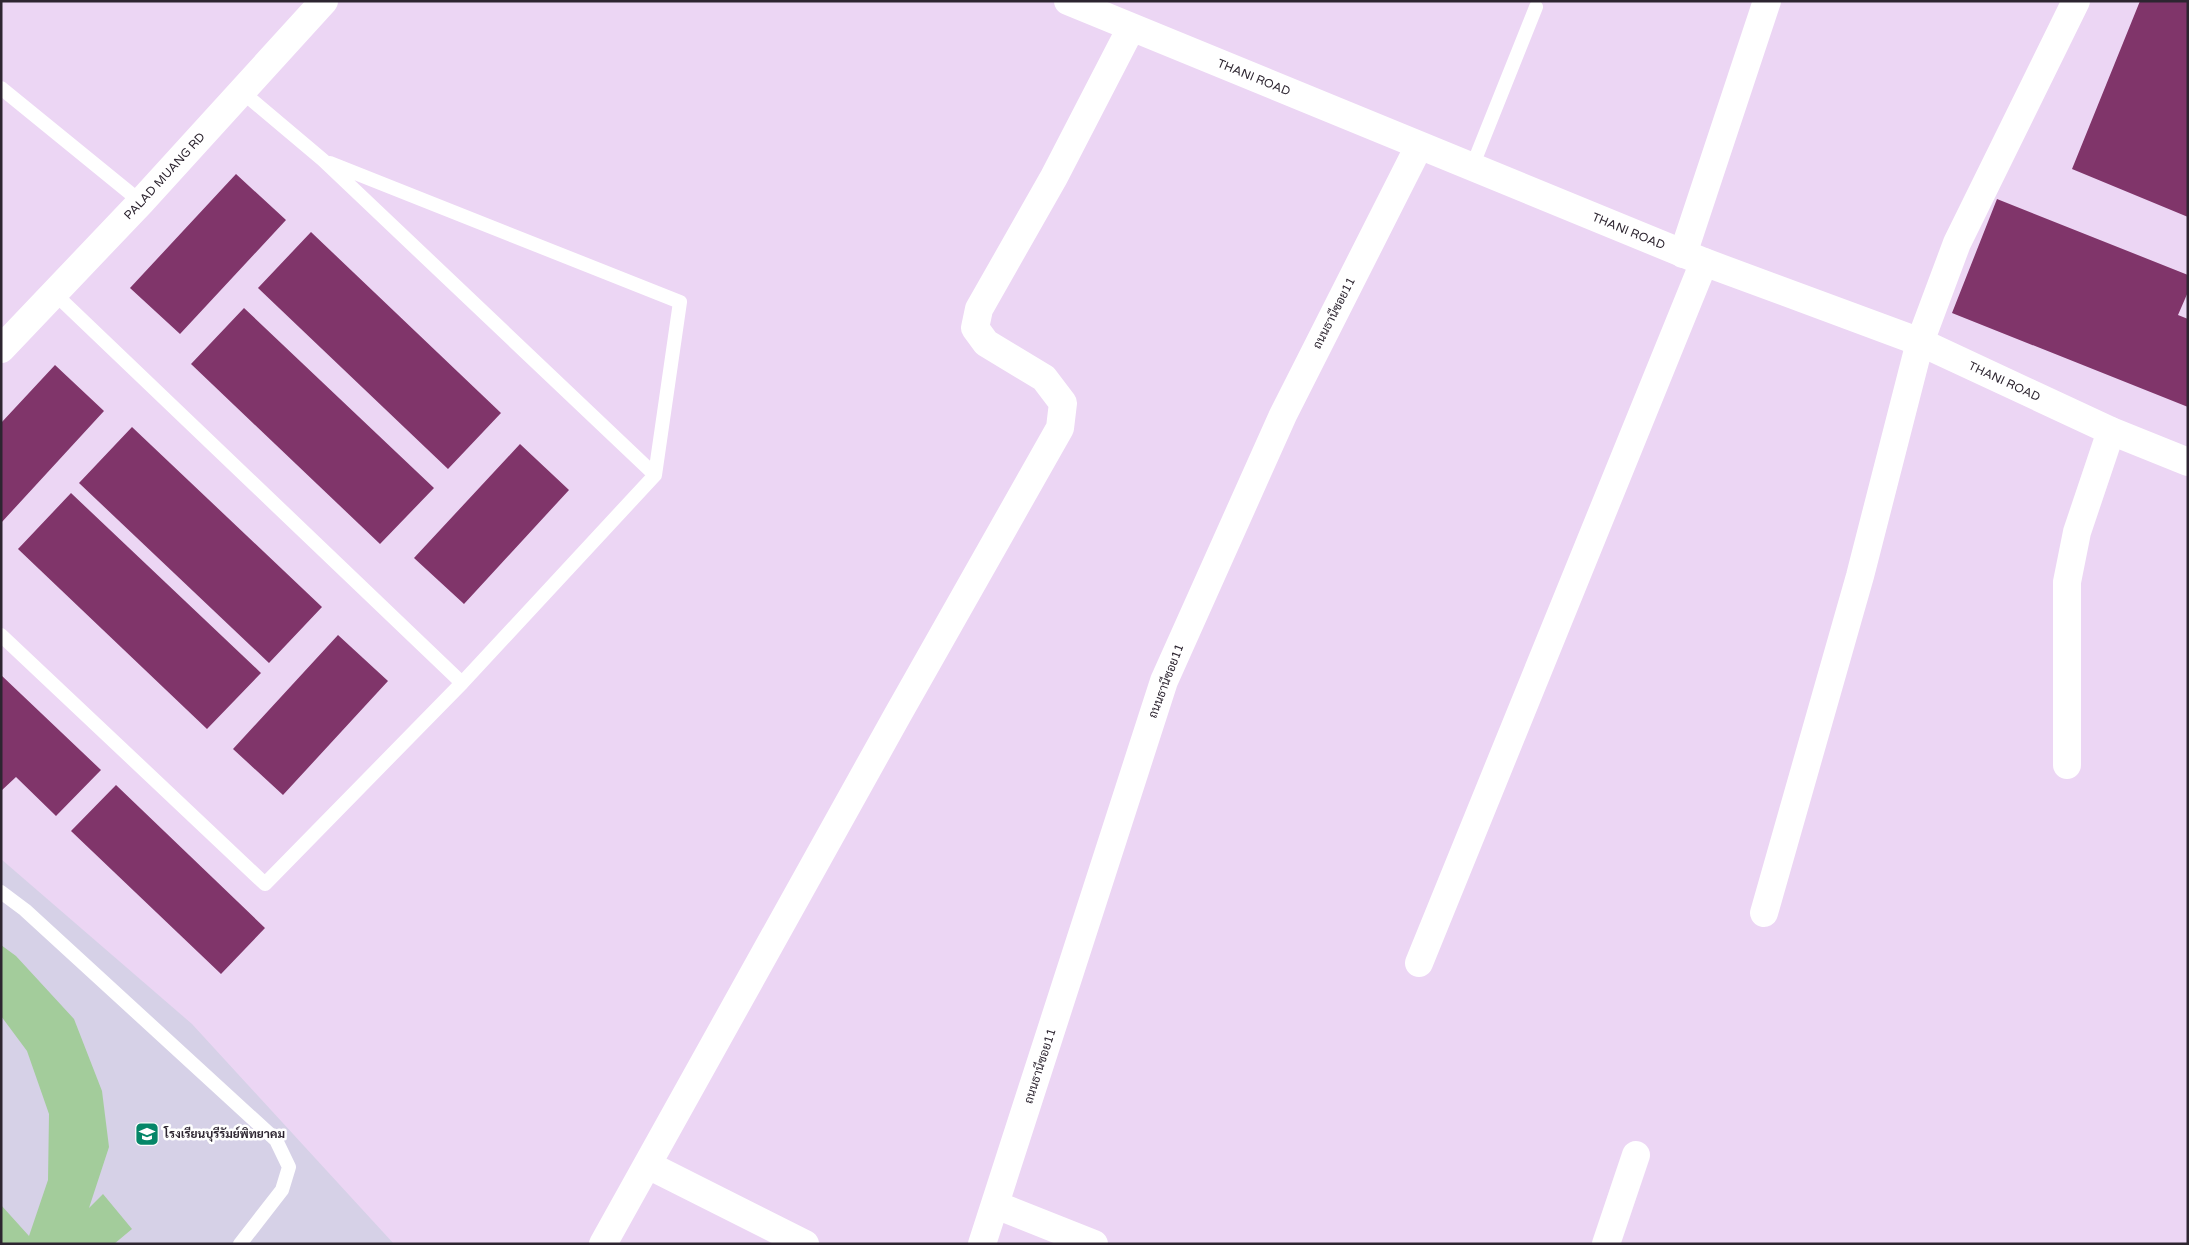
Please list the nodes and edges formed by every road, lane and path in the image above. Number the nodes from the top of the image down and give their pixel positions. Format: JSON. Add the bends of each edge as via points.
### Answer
{"nodes":[{"id":1,"x":324,"y":1,"type":"edge"},
{"id":2,"x":1068,"y":1,"type":"edge"},
{"id":3,"x":1767,"y":1,"type":"edge"},
{"id":4,"x":2076,"y":1,"type":"edge"},
{"id":5,"x":1536,"y":7,"type":"dead end"},
{"id":6,"x":1131,"y":28,"type":"junction"},
{"id":7,"x":1,"y":88,"type":"edge"},
{"id":8,"x":241,"y":91,"type":"junction"},
{"id":9,"x":1419,"y":146,"type":"junction"},
{"id":10,"x":323,"y":160,"type":"junction"},
{"id":11,"x":1472,"y":167,"type":"junction"},
{"id":12,"x":141,"y":202,"type":"junction"},
{"id":13,"x":1694,"y":258,"type":"junction"},
{"id":14,"x":54,"y":293,"type":"junction"},
{"id":15,"x":1920,"y":342,"type":"junction"},
{"id":16,"x":1,"y":348,"type":"edge"},
{"id":17,"x":2111,"y":432,"type":"junction"},
{"id":18,"x":2188,"y":462,"type":"edge"},
{"id":19,"x":655,"y":475,"type":"junction"},
{"id":20,"x":1,"y":635,"type":"edge"},
{"id":21,"x":462,"y":683,"type":"junction"},
{"id":22,"x":2067,"y":765,"type":"dead end"},
{"id":23,"x":1,"y":892,"type":"edge"},
{"id":24,"x":1764,"y":913,"type":"dead end"},
{"id":25,"x":1419,"y":963,"type":"dead end"},
{"id":26,"x":1636,"y":1155,"type":"dead end"},
{"id":27,"x":648,"y":1164,"type":"junction"},
{"id":28,"x":996,"y":1205,"type":"junction"},
{"id":29,"x":240,"y":1244,"type":"edge"},
{"id":30,"x":603,"y":1244,"type":"edge"},
{"id":31,"x":805,"y":1244,"type":"edge"},
{"id":32,"x":982,"y":1244,"type":"edge"},
{"id":33,"x":1094,"y":1244,"type":"edge"},
{"id":34,"x":1606,"y":1244,"type":"edge"}],
"edges":[{"from":1,"to":8,"type":"street","name":"PALAD MUANG RD"},
{"from":2,"to":6,"type":"street","name":"THANI ROAD"},
{"from":3,"to":13,"type":"street"},
{"from":4,"to":15,"type":"street","via":[[1957,243]]},
{"from":5,"to":11,"type":"lane"},
{"from":6,"to":9,"type":"street","name":"THANI ROAD"},
{"from":6,"to":27,"type":"street","via":[[1054,177],[979,309],[975,328],[986,343],[1044,378],[1062,403],[1060,428]]},
{"from":7,"to":12,"type":"lane"},
{"from":8,"to":10,"type":"lane"},
{"from":8,"to":12,"type":"street","name":"PALAD MUANG RD"},
{"from":9,"to":11,"type":"street","name":"THANI ROAD"},
{"from":9,"to":28,"type":"street","name":"ถนนธานีซอย11","via":[[1283,415],[1164,681]]},
{"from":10,"to":19,"type":"lane"},
{"from":10,"to":19,"type":"lane","via":[[680,302]]},
{"from":11,"to":13,"type":"street","name":"THANI ROAD"},
{"from":12,"to":14,"type":"street","name":"PALAD MUANG RD"},
{"from":13,"to":15,"type":"street","name":"THANI ROAD"},
{"from":13,"to":25,"type":"street"},
{"from":14,"to":16,"type":"street","name":"PALAD MUANG RD"},
{"from":14,"to":21,"type":"lane"},
{"from":15,"to":17,"type":"street","name":"THANI ROAD"},
{"from":15,"to":24,"type":"street","via":[[1860,576]]},
{"from":17,"to":18,"type":"street","name":"THANI ROAD"},
{"from":17,"to":22,"type":"street","via":[[2077,532],[2067,582]]},
{"from":19,"to":21,"type":"lane"},
{"from":20,"to":21,"type":"lane","via":[[265,884]]},
{"from":23,"to":29,"type":"lane","via":[[26,910],[276,1140],[289,1167],[282,1190]]},
{"from":26,"to":34,"type":"street"},
{"from":27,"to":30,"type":"street"},
{"from":27,"to":31,"type":"street"},
{"from":28,"to":32,"type":"street","name":"ถนนธานีซอย11"},
{"from":28,"to":33,"type":"street"}]}
